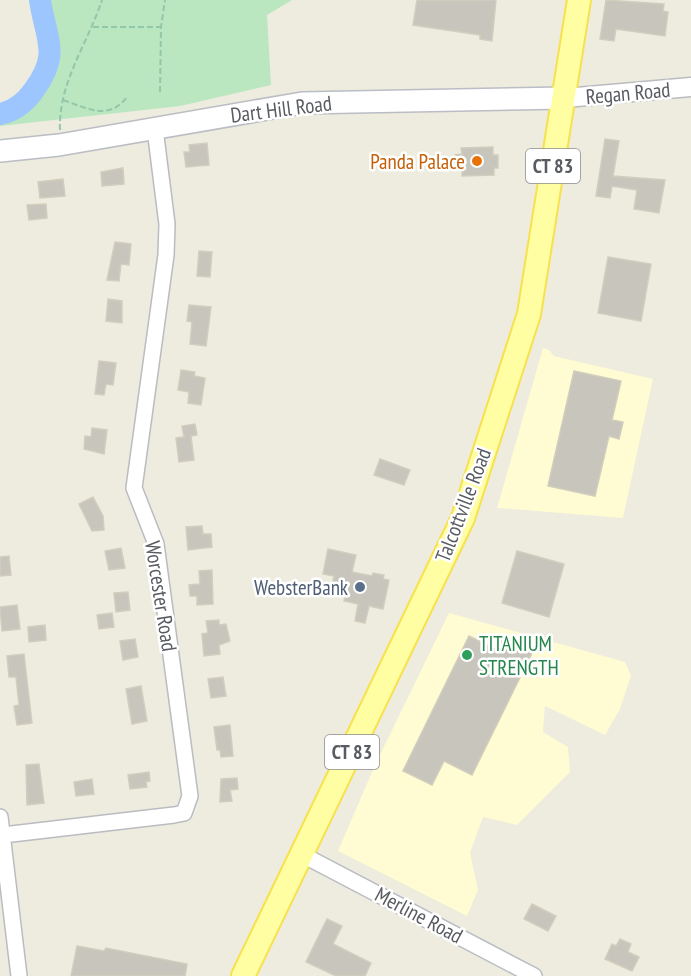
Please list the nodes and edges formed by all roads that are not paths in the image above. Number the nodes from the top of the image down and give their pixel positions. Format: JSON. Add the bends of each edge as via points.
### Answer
{"nodes":[{"id":1,"x":579,"y":0,"type":"edge"},
{"id":2,"x":691,"y":87,"type":"edge"},
{"id":3,"x":565,"y":98,"type":"junction"},
{"id":4,"x":155,"y":129,"type":"junction"},
{"id":5,"x":0,"y":151,"type":"edge"},
{"id":6,"x":0,"y":817,"type":"edge"},
{"id":7,"x":3,"y":835,"type":"junction"},
{"id":8,"x":303,"y":855,"type":"junction"},
{"id":9,"x":20,"y":976,"type":"edge"},
{"id":10,"x":243,"y":976,"type":"edge"},
{"id":11,"x":534,"y":976,"type":"edge"}],
"edges":[{"from":1,"to":3,"type":"main road","name":"Talcottville Road","number":"CT 83"},
{"from":2,"to":3,"type":"street","name":"Regan Road"},
{"from":3,"to":4,"type":"main road","name":"Dart Hill Road","via":[[302,103]]},
{"from":3,"to":8,"type":"main road","name":"Talcottville Road","number":"CT 83","via":[[529,314],[463,518]]},
{"from":4,"to":5,"type":"main road","name":"Dart Hill Road","via":[[59,146]]},
{"from":4,"to":7,"type":"street","name":"Worcester Road","via":[[166,255],[134,488],[156,544],[190,796],[184,813]]},
{"from":6,"to":7,"type":"street"},
{"from":7,"to":9,"type":"street"},
{"from":8,"to":10,"type":"main road","name":"Talcottville Road","number":"CT 83"},
{"from":8,"to":11,"type":"street","name":"Merline Road"}]}
